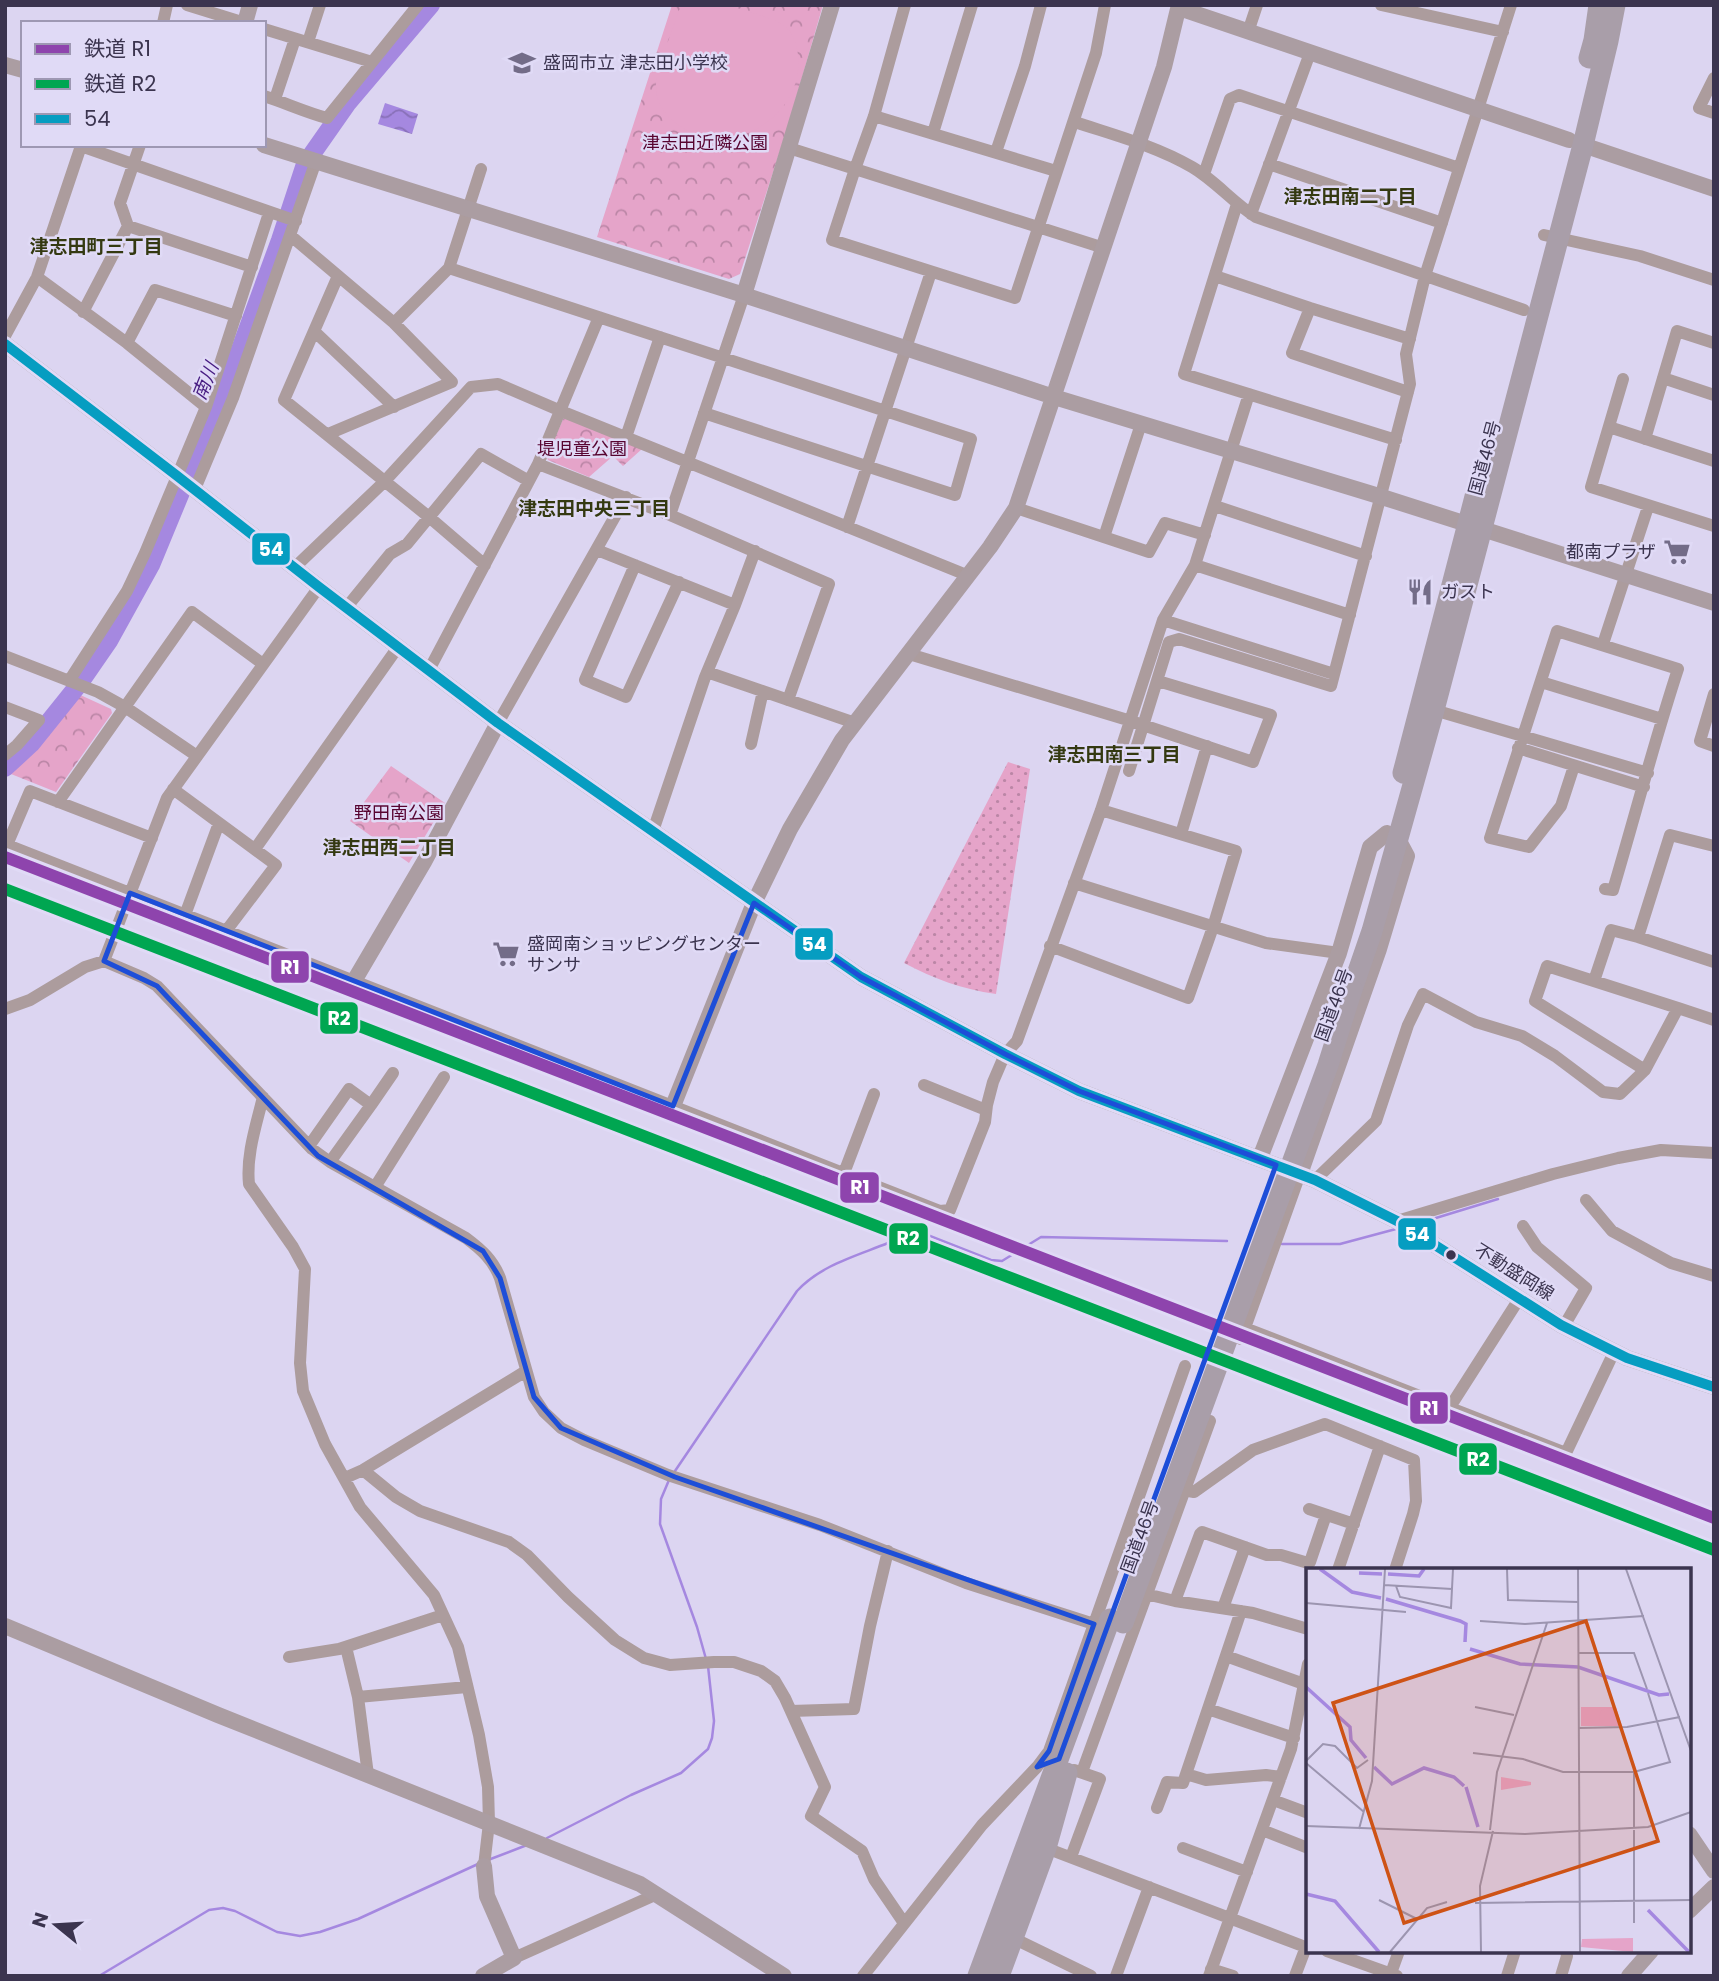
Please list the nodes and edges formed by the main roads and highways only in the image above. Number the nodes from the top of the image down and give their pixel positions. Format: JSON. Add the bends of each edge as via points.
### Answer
{"nodes":[{"id":1,"x":1598,"y":5,"type":"edge"},
{"id":2,"x":1615,"y":5,"type":"edge"},
{"id":3,"x":1576,"y":143,"type":"junction"},
{"id":4,"x":1550,"y":237,"type":"junction"},
{"id":5,"x":1475,"y":526,"type":"junction"},
{"id":6,"x":1393,"y":837,"type":"junction"},
{"id":7,"x":1070,"y":1766,"type":"junction"},
{"id":8,"x":978,"y":1976,"type":"edge"},
{"id":9,"x":999,"y":1976,"type":"edge"}],
"edges":[{"from":1,"to":3,"type":"highway","name":"国道46号"},
{"from":2,"to":3,"type":"highway","name":"国道46号"},
{"from":3,"to":4,"type":"highway","name":"国道46号"},
{"from":4,"to":5,"type":"highway","name":"国道46号"},
{"from":4,"to":5,"type":"highway","name":"国道46号","via":[[1524,310]]},
{"from":5,"to":6,"type":"highway","name":"国道46号"},
{"from":5,"to":6,"type":"highway","name":"国道46号","via":[[1434,710]]},
{"from":6,"to":7,"type":"highway","name":"国道46号","bridge":true,"via":[[1372,931],[1347,988],[1328,1065],[1109,1622]]},
{"from":7,"to":8,"type":"highway","name":"国道46号"},
{"from":7,"to":9,"type":"highway","name":"国道46号"}]}
